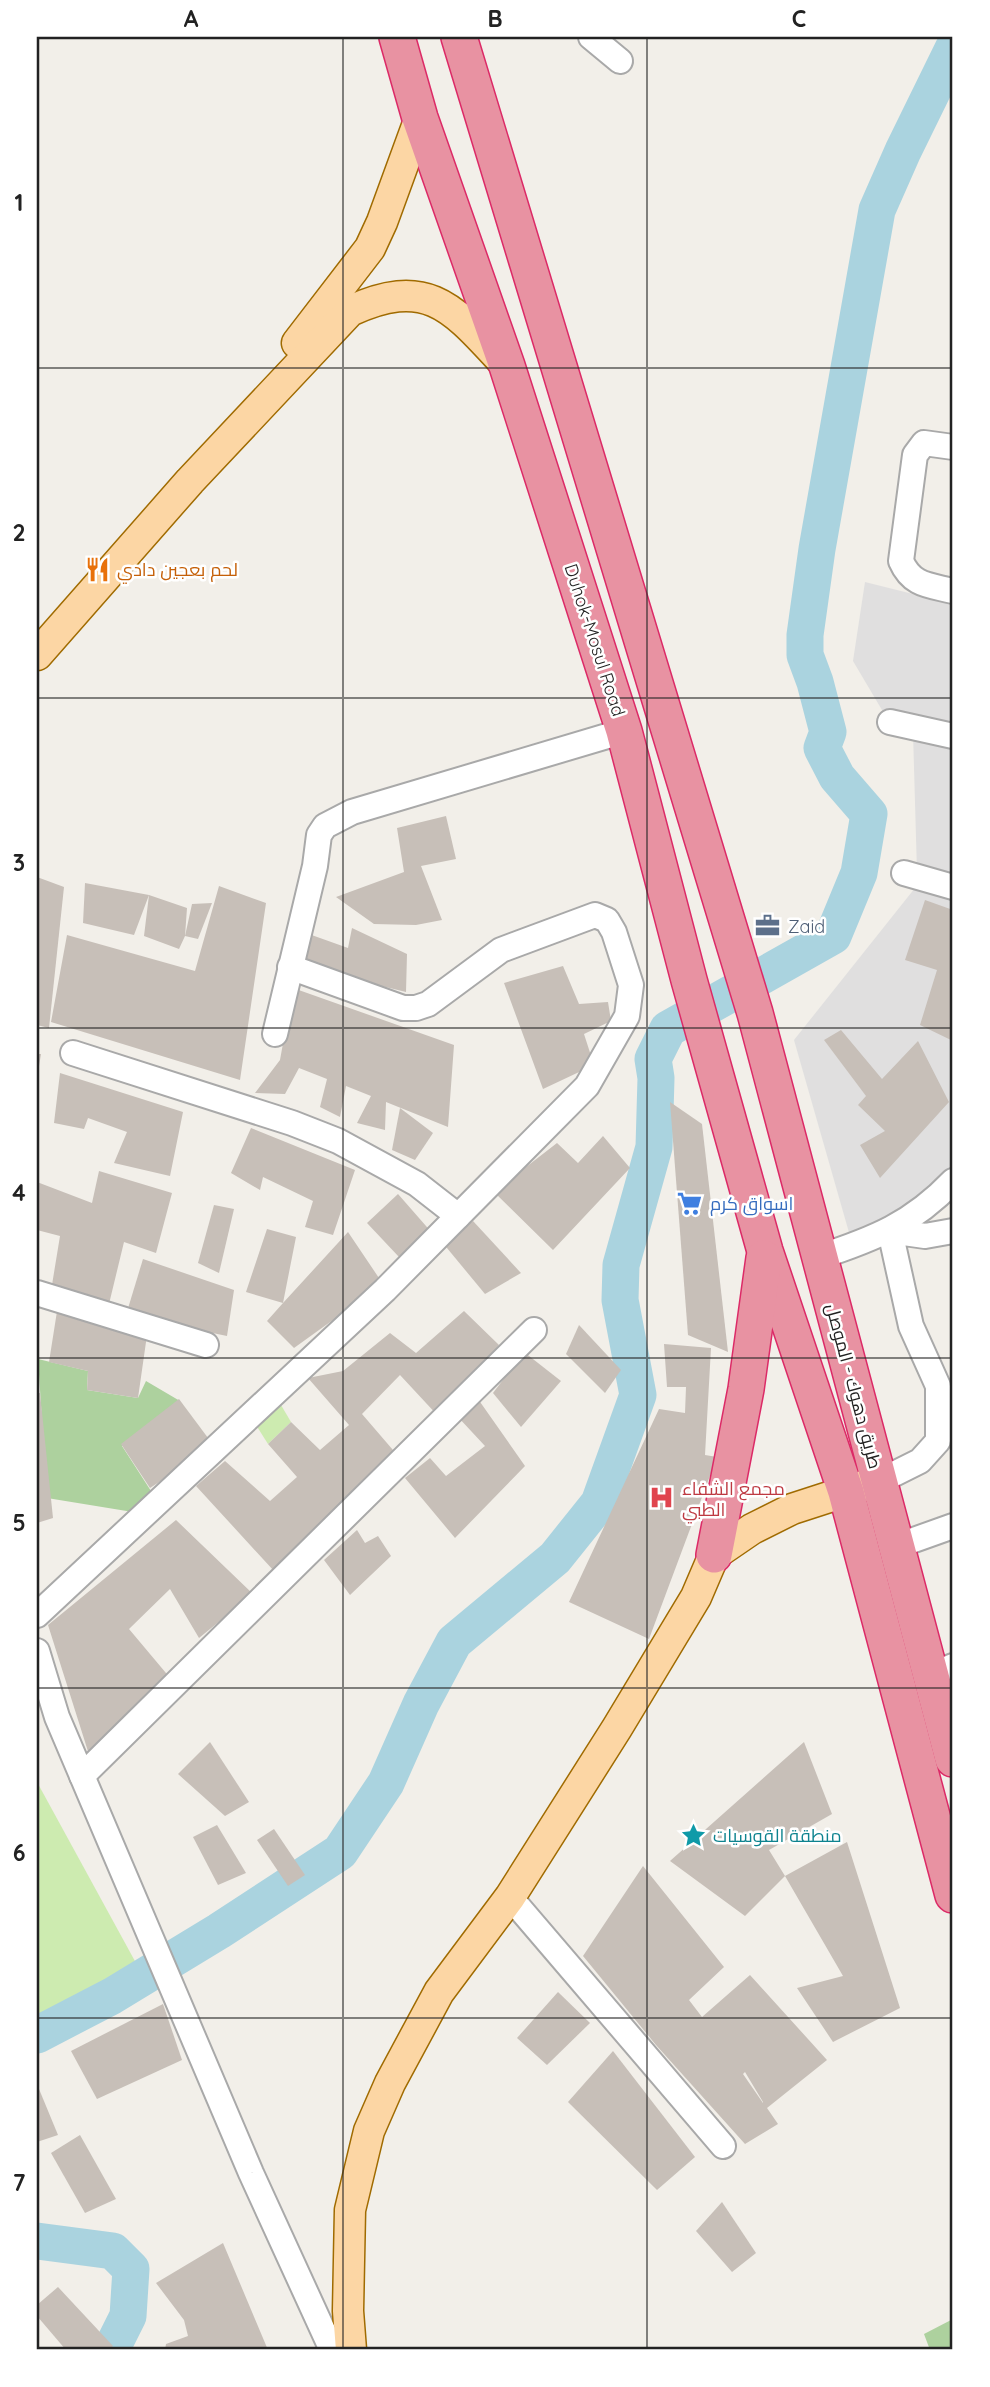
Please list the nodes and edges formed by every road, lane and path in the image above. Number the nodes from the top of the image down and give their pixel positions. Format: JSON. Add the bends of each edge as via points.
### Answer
{"nodes":[{"id":1,"x":397,"y":37,"type":"edge"},
{"id":2,"x":459,"y":37,"type":"edge"},
{"id":3,"x":591,"y":37,"type":"edge"},
{"id":4,"x":620,"y":61,"type":"dead end"},
{"id":5,"x":420,"y":118,"type":"junction"},
{"id":6,"x":507,"y":366,"type":"junction"},
{"id":7,"x":953,"y":447,"type":"edge"},
{"id":8,"x":190,"y":481,"type":"junction"},
{"id":9,"x":953,"y":590,"type":"edge"},
{"id":10,"x":37,"y":654,"type":"edge"},
{"id":11,"x":890,"y":722,"type":"dead end"},
{"id":12,"x":624,"y":731,"type":"junction"},
{"id":13,"x":953,"y":736,"type":"edge"},
{"id":14,"x":904,"y":873,"type":"dead end"},
{"id":15,"x":953,"y":887,"type":"edge"},
{"id":16,"x":290,"y":967,"type":"junction"},
{"id":17,"x":275,"y":1034,"type":"dead end"},
{"id":18,"x":73,"y":1053,"type":"dead end"},
{"id":19,"x":953,"y":1181,"type":"edge"},
{"id":20,"x":458,"y":1216,"type":"junction"},
{"id":21,"x":890,"y":1231,"type":"junction"},
{"id":22,"x":953,"y":1231,"type":"edge"},
{"id":23,"x":765,"y":1251,"type":"junction"},
{"id":24,"x":819,"y":1258,"type":"junction"},
{"id":25,"x":37,"y":1293,"type":"edge"},
{"id":26,"x":534,"y":1330,"type":"dead end"},
{"id":27,"x":206,"y":1345,"type":"dead end"},
{"id":28,"x":880,"y":1481,"type":"junction"},
{"id":29,"x":845,"y":1492,"type":"junction"},
{"id":30,"x":953,"y":1526,"type":"edge"},
{"id":31,"x":897,"y":1546,"type":"junction"},
{"id":32,"x":714,"y":1555,"type":"junction"},
{"id":33,"x":37,"y":1615,"type":"edge"},
{"id":34,"x":37,"y":1651,"type":"edge"},
{"id":35,"x":942,"y":1670,"type":"edge"},
{"id":36,"x":47,"y":1711,"type":"edge"},
{"id":37,"x":953,"y":1759,"type":"edge"},
{"id":38,"x":82,"y":1776,"type":"junction"},
{"id":39,"x":953,"y":1895,"type":"edge"},
{"id":40,"x":510,"y":1897,"type":"junction"},
{"id":41,"x":723,"y":2146,"type":"dead end"},
{"id":42,"x":332,"y":2350,"type":"edge"},
{"id":43,"x":351,"y":2350,"type":"edge"}],
"edges":[{"from":1,"to":5,"type":"highway","name":"Duhok-Mosul Road"},
{"from":2,"to":24,"type":"highway","name":"طريق دهوك - الموصل","via":[[755,1013]]},
{"from":3,"to":4,"type":"street"},
{"from":5,"to":6,"type":"highway","name":"Duhok-Mosul Road"},
{"from":5,"to":8,"type":"main road","via":[[370,248]]},
{"from":6,"to":8,"type":"main road","via":[[443,305],[424,297],[397,295],[374,300],[350,311]]},
{"from":6,"to":12,"type":"highway","name":"Duhok-Mosul Road"},
{"from":7,"to":9,"type":"street","via":[[924,443],[915,455],[901,561],[917,582]]},
{"from":8,"to":10,"type":"main road"},
{"from":11,"to":13,"type":"street"},
{"from":12,"to":16,"type":"street","via":[[352,812],[326,826],[319,835]]},
{"from":12,"to":23,"type":"highway","name":"Duhok-Mosul Road"},
{"from":14,"to":15,"type":"street"},
{"from":16,"to":17,"type":"street"},
{"from":16,"to":20,"type":"street","via":[[403,1008],[416,1008],[501,950],[595,915],[607,920],[631,985],[627,1016],[587,1086]]},
{"from":18,"to":20,"type":"street","via":[[338,1141],[417,1184]]},
{"from":19,"to":21,"type":"street"},
{"from":20,"to":33,"type":"street"},
{"from":21,"to":22,"type":"street","via":[[925,1236]]},
{"from":21,"to":24,"type":"street"},
{"from":21,"to":28,"type":"street","via":[[911,1326],[938,1386],[938,1441],[920,1461]]},
{"from":23,"to":29,"type":"highway","name":"Duhok-Mosul Road"},
{"from":23,"to":32,"type":"highway","via":[[746,1390]]},
{"from":24,"to":28,"type":"highway","name":"طريق دهوك - الموصل"},
{"from":25,"to":27,"type":"street"},
{"from":26,"to":38,"type":"street"},
{"from":28,"to":29,"type":"main road"},
{"from":28,"to":31,"type":"highway","name":"طريق دهوك - الموصل"},
{"from":29,"to":32,"type":"main road","via":[[772,1518]]},
{"from":29,"to":39,"type":"highway"},
{"from":30,"to":31,"type":"street"},
{"from":31,"to":35,"type":"highway","name":"طريق دهوك - الموصل"},
{"from":32,"to":40,"type":"main road","via":[[696,1597]]},
{"from":34,"to":36,"type":"street"},
{"from":35,"to":37,"type":"highway","name":"طريق دهوك - الموصل"},
{"from":36,"to":38,"type":"street"},
{"from":38,"to":42,"type":"street","via":[[251,2173]]},
{"from":40,"to":41,"type":"street"},
{"from":40,"to":43,"type":"main road","via":[[439,1992],[369,2131],[350,2210]]}]}
